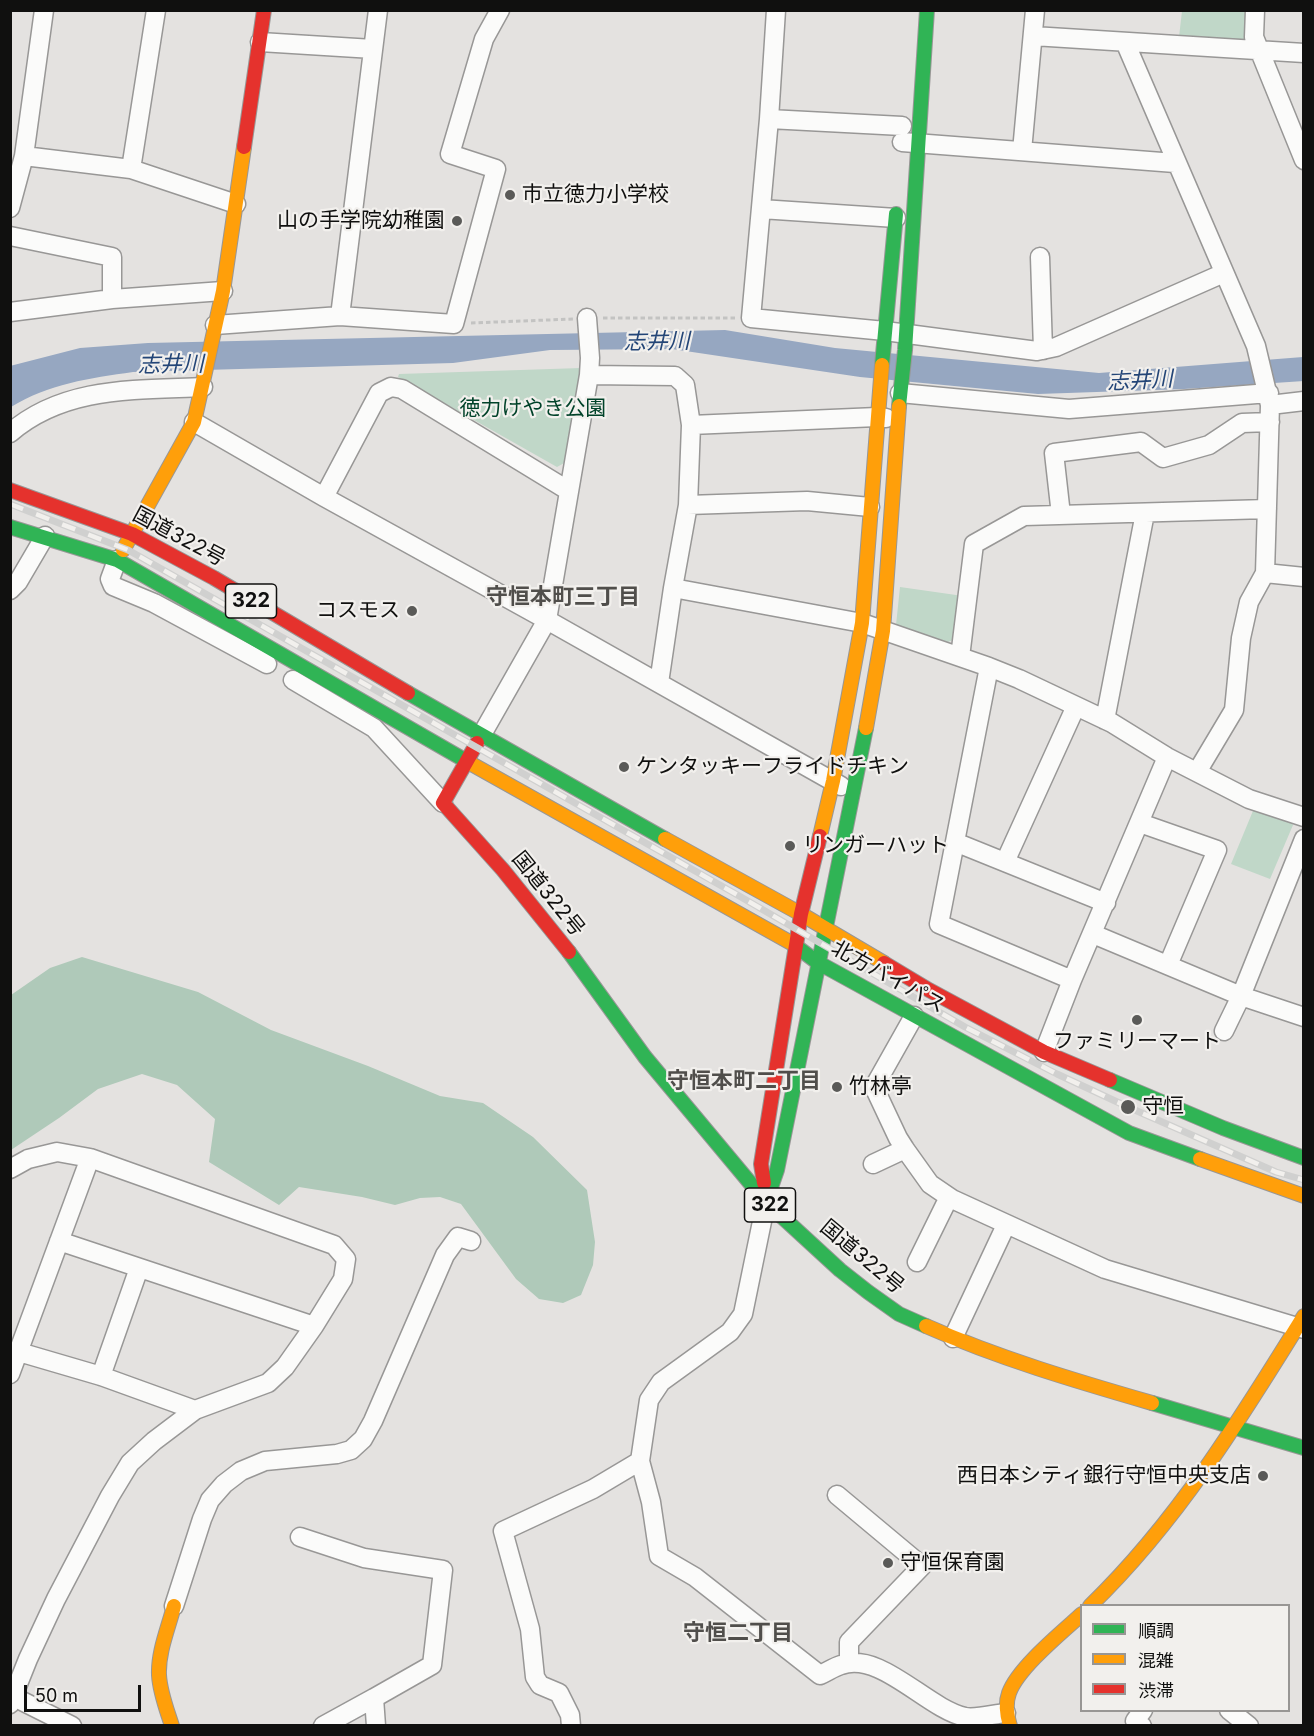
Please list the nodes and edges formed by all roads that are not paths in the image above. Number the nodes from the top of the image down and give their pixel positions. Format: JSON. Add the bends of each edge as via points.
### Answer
{"nodes":[{"id":1,"x":44,"y":10,"type":"edge"},
{"id":2,"x":156,"y":10,"type":"edge"},
{"id":3,"x":264,"y":10,"type":"edge"},
{"id":4,"x":378,"y":10,"type":"edge"},
{"id":5,"x":500,"y":10,"type":"edge"},
{"id":6,"x":776,"y":10,"type":"edge"},
{"id":7,"x":927,"y":10,"type":"edge"},
{"id":8,"x":1035,"y":10,"type":"edge"},
{"id":9,"x":1255,"y":10,"type":"edge"},
{"id":10,"x":1033,"y":36,"type":"junction"},
{"id":11,"x":260,"y":42,"type":"junction"},
{"id":12,"x":1125,"y":42,"type":"junction"},
{"id":13,"x":373,"y":49,"type":"junction"},
{"id":14,"x":1258,"y":50,"type":"junction"},
{"id":15,"x":1304,"y":53,"type":"edge"},
{"id":16,"x":770,"y":119,"type":"junction"},
{"id":17,"x":18,"y":128,"type":"edge"},
{"id":18,"x":905,"y":136,"type":"junction"},
{"id":19,"x":1022,"y":151,"type":"junction"},
{"id":20,"x":24,"y":156,"type":"junction"},
{"id":21,"x":1304,"y":160,"type":"edge"},
{"id":22,"x":1175,"y":163,"type":"junction"},
{"id":23,"x":131,"y":169,"type":"junction"},
{"id":24,"x":898,"y":196,"type":"dead end"},
{"id":25,"x":237,"y":204,"type":"junction"},
{"id":26,"x":10,"y":208,"type":"edge"},
{"id":27,"x":761,"y":210,"type":"junction"},
{"id":28,"x":896,"y":218,"type":"junction"},
{"id":29,"x":10,"y":236,"type":"edge"},
{"id":30,"x":1040,"y":257,"type":"dead end"},
{"id":31,"x":1224,"y":273,"type":"junction"},
{"id":32,"x":223,"y":291,"type":"junction"},
{"id":33,"x":112,"y":299,"type":"junction"},
{"id":34,"x":10,"y":312,"type":"edge"},
{"id":35,"x":340,"y":316,"type":"junction"},
{"id":36,"x":587,"y":323,"type":"dead end"},
{"id":37,"x":215,"y":326,"type":"junction"},
{"id":38,"x":884,"y":338,"type":"junction"},
{"id":39,"x":905,"y":342,"type":"junction"},
{"id":40,"x":1043,"y":350,"type":"junction"},
{"id":41,"x":589,"y":367,"type":"junction"},
{"id":42,"x":203,"y":383,"type":"junction"},
{"id":43,"x":901,"y":390,"type":"junction"},
{"id":44,"x":1304,"y":401,"type":"edge"},
{"id":45,"x":1270,"y":407,"type":"junction"},
{"id":46,"x":877,"y":417,"type":"junction"},
{"id":47,"x":898,"y":420,"type":"junction"},
{"id":48,"x":194,"y":422,"type":"junction"},
{"id":49,"x":691,"y":425,"type":"junction"},
{"id":50,"x":10,"y":432,"type":"edge"},
{"id":51,"x":10,"y":490,"type":"edge"},
{"id":52,"x":569,"y":491,"type":"junction"},
{"id":53,"x":324,"y":497,"type":"junction"},
{"id":54,"x":688,"y":505,"type":"junction"},
{"id":55,"x":870,"y":507,"type":"junction"},
{"id":56,"x":1268,"y":509,"type":"junction"},
{"id":57,"x":1146,"y":513,"type":"junction"},
{"id":58,"x":1061,"y":515,"type":"junction"},
{"id":59,"x":10,"y":527,"type":"edge"},
{"id":60,"x":132,"y":534,"type":"junction"},
{"id":61,"x":45,"y":536,"type":"junction"},
{"id":62,"x":117,"y":560,"type":"junction"},
{"id":63,"x":1265,"y":573,"type":"junction"},
{"id":64,"x":1304,"y":577,"type":"edge"},
{"id":65,"x":673,"y":588,"type":"junction"},
{"id":66,"x":10,"y":590,"type":"edge"},
{"id":67,"x":548,"y":620,"type":"junction"},
{"id":68,"x":862,"y":623,"type":"junction"},
{"id":69,"x":883,"y":631,"type":"junction"},
{"id":70,"x":960,"y":657,"type":"junction"},
{"id":71,"x":989,"y":667,"type":"junction"},
{"id":72,"x":659,"y":682,"type":"junction"},
{"id":73,"x":1076,"y":706,"type":"junction"},
{"id":74,"x":1105,"y":720,"type":"junction"},
{"id":75,"x":481,"y":736,"type":"junction"},
{"id":76,"x":1167,"y":757,"type":"junction"},
{"id":77,"x":467,"y":761,"type":"junction"},
{"id":78,"x":1197,"y":772,"type":"junction"},
{"id":79,"x":833,"y":781,"type":"junction"},
{"id":80,"x":854,"y":792,"type":"junction"},
{"id":81,"x":443,"y":804,"type":"junction"},
{"id":82,"x":1304,"y":817,"type":"edge"},
{"id":83,"x":1140,"y":823,"type":"junction"},
{"id":84,"x":1304,"y":839,"type":"edge"},
{"id":85,"x":955,"y":842,"type":"junction"},
{"id":86,"x":1005,"y":862,"type":"junction"},
{"id":87,"x":1106,"y":903,"type":"junction"},
{"id":88,"x":801,"y":914,"type":"junction"},
{"id":89,"x":824,"y":928,"type":"junction"},
{"id":90,"x":1093,"y":934,"type":"junction"},
{"id":91,"x":796,"y":946,"type":"junction"},
{"id":92,"x":817,"y":962,"type":"junction"},
{"id":93,"x":1168,"y":965,"type":"junction"},
{"id":94,"x":1072,"y":980,"type":"junction"},
{"id":95,"x":1241,"y":996,"type":"junction"},
{"id":96,"x":914,"y":1016,"type":"junction"},
{"id":97,"x":1304,"y":1017,"type":"edge"},
{"id":98,"x":1224,"y":1031,"type":"dead end"},
{"id":99,"x":1044,"y":1052,"type":"junction"},
{"id":100,"x":905,"y":1149,"type":"junction"},
{"id":101,"x":90,"y":1158,"type":"junction"},
{"id":102,"x":1304,"y":1158,"type":"edge"},
{"id":103,"x":873,"y":1164,"type":"dead end"},
{"id":104,"x":10,"y":1169,"type":"edge"},
{"id":105,"x":1304,"y":1196,"type":"edge"},
{"id":106,"x":949,"y":1197,"type":"junction"},
{"id":107,"x":766,"y":1202,"type":"junction"},
{"id":108,"x":1006,"y":1225,"type":"junction"},
{"id":109,"x":59,"y":1241,"type":"junction"},
{"id":110,"x":471,"y":1241,"type":"dead end"},
{"id":111,"x":917,"y":1262,"type":"dead end"},
{"id":112,"x":140,"y":1268,"type":"junction"},
{"id":113,"x":1301,"y":1324,"type":"edge"},
{"id":114,"x":314,"y":1326,"type":"junction"},
{"id":115,"x":953,"y":1338,"type":"junction"},
{"id":116,"x":19,"y":1352,"type":"junction"},
{"id":117,"x":10,"y":1374,"type":"edge"},
{"id":118,"x":101,"y":1376,"type":"junction"},
{"id":119,"x":195,"y":1410,"type":"junction"},
{"id":120,"x":1235,"y":1428,"type":"junction"},
{"id":121,"x":1304,"y":1448,"type":"edge"},
{"id":122,"x":640,"y":1461,"type":"junction"},
{"id":123,"x":837,"y":1495,"type":"dead end"},
{"id":124,"x":300,"y":1537,"type":"dead end"},
{"id":125,"x":1094,"y":1604,"type":"edge"},
{"id":126,"x":174,"y":1606,"type":"joint"},
{"id":127,"x":1080,"y":1618,"type":"edge"},
{"id":128,"x":849,"y":1663,"type":"junction"},
{"id":129,"x":374,"y":1698,"type":"junction"},
{"id":130,"x":12,"y":1700,"type":"edge"},
{"id":131,"x":1142,"y":1712,"type":"edge"},
{"id":132,"x":1232,"y":1712,"type":"edge"},
{"id":133,"x":1008,"y":1719,"type":"edge"},
{"id":134,"x":72,"y":1725,"type":"edge"},
{"id":135,"x":172,"y":1725,"type":"edge"},
{"id":136,"x":323,"y":1725,"type":"edge"},
{"id":137,"x":376,"y":1725,"type":"edge"},
{"id":138,"x":571,"y":1725,"type":"edge"},
{"id":139,"x":1142,"y":1725,"type":"edge"},
{"id":140,"x":1249,"y":1725,"type":"edge"}],
"edges":[{"from":1,"to":17,"type":"street"},
{"from":2,"to":23,"type":"street"},
{"from":3,"to":11,"type":"main road"},
{"from":4,"to":13,"type":"street"},
{"from":5,"to":35,"type":"street","via":[[484,39],[450,154],[496,169],[454,324]]},
{"from":6,"to":16,"type":"street"},
{"from":7,"to":18,"type":"main road"},
{"from":8,"to":10,"type":"street"},
{"from":9,"to":14,"type":"street","via":[[1254,37]]},
{"from":10,"to":12,"type":"street"},
{"from":10,"to":19,"type":"street"},
{"from":11,"to":13,"type":"street"},
{"from":11,"to":25,"type":"main road"},
{"from":12,"to":14,"type":"street"},
{"from":12,"to":22,"type":"street"},
{"from":13,"to":35,"type":"street"},
{"from":14,"to":15,"type":"street"},
{"from":14,"to":21,"type":"street"},
{"from":16,"to":18,"type":"street"},
{"from":16,"to":27,"type":"street"},
{"from":17,"to":20,"type":"street"},
{"from":18,"to":19,"type":"street"},
{"from":18,"to":39,"type":"main road"},
{"from":19,"to":22,"type":"street"},
{"from":20,"to":23,"type":"street"},
{"from":20,"to":26,"type":"street"},
{"from":22,"to":31,"type":"street"},
{"from":23,"to":25,"type":"street"},
{"from":24,"to":28,"type":"main road"},
{"from":25,"to":32,"type":"main road"},
{"from":27,"to":28,"type":"street"},
{"from":27,"to":38,"type":"street","via":[[751,318]]},
{"from":28,"to":38,"type":"main road"},
{"from":29,"to":33,"type":"street","via":[[112,257]]},
{"from":30,"to":40,"type":"street"},
{"from":31,"to":40,"type":"street"},
{"from":31,"to":45,"type":"street","via":[[1256,346]]},
{"from":32,"to":33,"type":"street"},
{"from":32,"to":37,"type":"main road"},
{"from":33,"to":34,"type":"street"},
{"from":35,"to":37,"type":"street"},
{"from":36,"to":41,"type":"street"},
{"from":37,"to":42,"type":"main road"},
{"from":38,"to":39,"type":"street"},
{"from":38,"to":46,"type":"main road"},
{"from":39,"to":40,"type":"street"},
{"from":39,"to":43,"type":"main road"},
{"from":41,"to":49,"type":"street","via":[[675,376],[685,385]]},
{"from":41,"to":52,"type":"street"},
{"from":42,"to":48,"type":"main road"},
{"from":42,"to":50,"type":"street","via":[[102,392],[57,404]]},
{"from":43,"to":45,"type":"street","via":[[1069,409]]},
{"from":43,"to":47,"type":"main road"},
{"from":44,"to":45,"type":"street"},
{"from":45,"to":56,"type":"street"},
{"from":45,"to":58,"type":"street","via":[[1209,445],[1163,458],[1141,442],[1054,453]]},
{"from":46,"to":47,"type":"street"},
{"from":46,"to":49,"type":"street"},
{"from":46,"to":55,"type":"main road"},
{"from":47,"to":69,"type":"main road"},
{"from":48,"to":53,"type":"street"},
{"from":48,"to":60,"type":"main road"},
{"from":49,"to":54,"type":"street"},
{"from":51,"to":60,"type":"main road","name":"国道322号","number":"322"},
{"from":52,"to":53,"type":"street","via":[[402,389],[391,387],[379,393]]},
{"from":52,"to":67,"type":"street"},
{"from":53,"to":67,"type":"street"},
{"from":54,"to":55,"type":"street","via":[[807,501]]},
{"from":54,"to":65,"type":"street"},
{"from":55,"to":68,"type":"main road"},
{"from":56,"to":57,"type":"street"},
{"from":56,"to":63,"type":"street"},
{"from":57,"to":58,"type":"street"},
{"from":57,"to":74,"type":"street"},
{"from":58,"to":70,"type":"street","via":[[1024,516],[974,544]]},
{"from":59,"to":61,"type":"main road","number":"322"},
{"from":60,"to":62,"type":"main road"},
{"from":60,"to":75,"type":"main road","name":"国道322号","number":"322"},
{"from":61,"to":62,"type":"main road","number":"322"},
{"from":61,"to":66,"type":"street"},
{"from":62,"to":77,"type":"main road","number":"322"},
{"from":62,"to":81,"type":"street","via":[[110,579],[113,586],[154,603],[374,728]]},
{"from":63,"to":64,"type":"street"},
{"from":63,"to":78,"type":"street","via":[[1250,602],[1243,629],[1234,710]]},
{"from":65,"to":68,"type":"street"},
{"from":65,"to":72,"type":"street"},
{"from":67,"to":72,"type":"street"},
{"from":67,"to":75,"type":"street"},
{"from":68,"to":69,"type":"street"},
{"from":68,"to":79,"type":"main road"},
{"from":69,"to":70,"type":"street"},
{"from":69,"to":80,"type":"main road"},
{"from":70,"to":71,"type":"street"},
{"from":71,"to":73,"type":"street"},
{"from":71,"to":85,"type":"street"},
{"from":72,"to":79,"type":"street"},
{"from":73,"to":74,"type":"street"},
{"from":73,"to":86,"type":"street"},
{"from":74,"to":76,"type":"street"},
{"from":75,"to":77,"type":"main road"},
{"from":75,"to":88,"type":"main road","name":"北方バイパス","number":"322"},
{"from":76,"to":78,"type":"street"},
{"from":76,"to":83,"type":"street"},
{"from":77,"to":81,"type":"main road"},
{"from":77,"to":91,"type":"main road","name":"北方バイパス","number":"322"},
{"from":78,"to":82,"type":"street","via":[[1249,799]]},
{"from":79,"to":80,"type":"street"},
{"from":79,"to":88,"type":"main road"},
{"from":80,"to":89,"type":"main road"},
{"from":81,"to":107,"type":"main road","name":"国道322号","number":"322","via":[[555,933],[645,1057]]},
{"from":83,"to":87,"type":"street"},
{"from":83,"to":93,"type":"street","via":[[1217,850]]},
{"from":84,"to":95,"type":"street"},
{"from":85,"to":86,"type":"street"},
{"from":85,"to":94,"type":"street","via":[[939,924]]},
{"from":86,"to":87,"type":"street"},
{"from":87,"to":90,"type":"street"},
{"from":88,"to":89,"type":"main road","name":"北方バイパス","number":"322"},
{"from":88,"to":91,"type":"main road"},
{"from":89,"to":92,"type":"main road"},
{"from":89,"to":99,"type":"main road","name":"北方バイパス","number":"322"},
{"from":90,"to":93,"type":"street"},
{"from":90,"to":94,"type":"street"},
{"from":91,"to":92,"type":"main road","name":"北方バイパス","number":"322"},
{"from":91,"to":107,"type":"main road","via":[[760,1164]]},
{"from":92,"to":96,"type":"main road","name":"北方バイパス","number":"322"},
{"from":92,"to":107,"type":"main road","via":[[777,1170]]},
{"from":93,"to":95,"type":"street"},
{"from":94,"to":99,"type":"street"},
{"from":95,"to":97,"type":"street"},
{"from":95,"to":98,"type":"street"},
{"from":96,"to":100,"type":"street","via":[[874,1087]]},
{"from":96,"to":105,"type":"main road","name":"北方バイパス","number":"322","via":[[1129,1133]]},
{"from":99,"to":102,"type":"main road","name":"北方バイパス","number":"322","via":[[1222,1128]]},
{"from":100,"to":103,"type":"street"},
{"from":100,"to":106,"type":"street","via":[[930,1184]]},
{"from":101,"to":104,"type":"street","via":[[57,1152],[28,1159]]},
{"from":101,"to":109,"type":"street"},
{"from":101,"to":114,"type":"street","via":[[334,1245],[346,1259],[343,1279]]},
{"from":106,"to":108,"type":"street"},
{"from":106,"to":111,"type":"street"},
{"from":107,"to":115,"type":"main road","name":"国道322号","number":"322","via":[[868,1292],[899,1314]]},
{"from":107,"to":122,"type":"street","via":[[743,1314],[730,1332],[657,1386],[649,1400]]},
{"from":108,"to":113,"type":"street","via":[[1105,1269]]},
{"from":108,"to":115,"type":"street"},
{"from":109,"to":112,"type":"street"},
{"from":109,"to":116,"type":"street"},
{"from":110,"to":126,"type":"street","via":[[458,1237],[445,1255],[363,1439],[351,1450],[337,1454],[265,1461],[241,1471],[224,1484],[210,1500],[202,1519]]},
{"from":112,"to":114,"type":"street"},
{"from":112,"to":118,"type":"street"},
{"from":113,"to":120,"type":"main road"},
{"from":114,"to":119,"type":"street","via":[[285,1368],[268,1383]]},
{"from":115,"to":120,"type":"main road","name":"国道322号","number":"322","via":[[1067,1378]]},
{"from":116,"to":117,"type":"street"},
{"from":116,"to":118,"type":"street"},
{"from":118,"to":119,"type":"street"},
{"from":119,"to":130,"type":"street","via":[[130,1463],[56,1599]]},
{"from":120,"to":121,"type":"main road","name":"国道322号","number":"322"},
{"from":120,"to":125,"type":"main road","via":[[1149,1544]]},
{"from":122,"to":128,"type":"street","via":[[651,1502],[658,1557],[695,1577],[820,1675]]},
{"from":122,"to":138,"type":"street","via":[[593,1489],[503,1531],[530,1629],[535,1677],[540,1685],[559,1693]]},
{"from":123,"to":128,"type":"street","via":[[922,1566],[849,1642]]},
{"from":124,"to":129,"type":"street","via":[[364,1558],[443,1570],[432,1665]]},
{"from":126,"to":135,"type":"main road","via":[[159,1675]]},
{"from":127,"to":133,"type":"main road","via":[[1016,1680],[1009,1693]]},
{"from":128,"to":133,"type":"street","via":[[879,1669],[946,1710],[967,1717]]},
{"from":129,"to":136,"type":"street"},
{"from":129,"to":137,"type":"street"},
{"from":130,"to":134,"type":"street"},
{"from":131,"to":139,"type":"street","via":[[1135,1721]]},
{"from":132,"to":140,"type":"street"}]}
